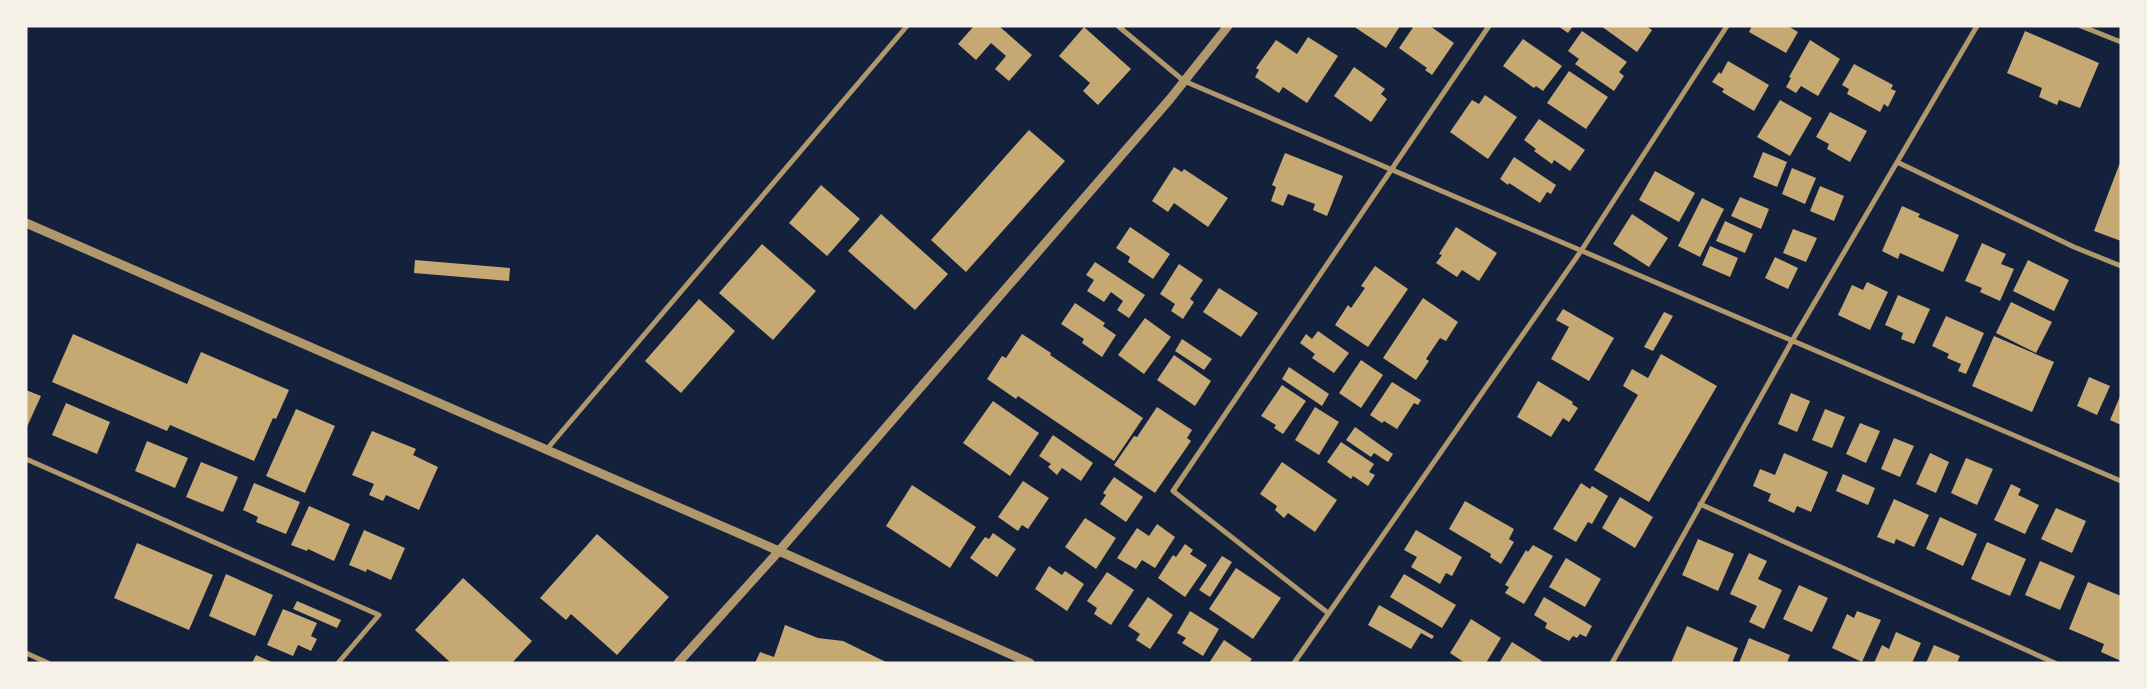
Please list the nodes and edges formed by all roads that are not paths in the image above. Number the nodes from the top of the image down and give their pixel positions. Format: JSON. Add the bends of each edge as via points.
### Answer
{"nodes":[{"id":1,"x":907,"y":26,"type":"edge"},
{"id":2,"x":1118,"y":26,"type":"edge"},
{"id":3,"x":1228,"y":26,"type":"edge"},
{"id":4,"x":1489,"y":26,"type":"edge"},
{"id":5,"x":1727,"y":26,"type":"edge"},
{"id":6,"x":1977,"y":26,"type":"edge"},
{"id":7,"x":2081,"y":26,"type":"edge"},
{"id":8,"x":2121,"y":42,"type":"edge"},
{"id":9,"x":1184,"y":81,"type":"junction"},
{"id":10,"x":1897,"y":162,"type":"junction"},
{"id":11,"x":1390,"y":169,"type":"junction"},
{"id":12,"x":26,"y":223,"type":"edge"},
{"id":13,"x":1582,"y":251,"type":"junction"},
{"id":14,"x":2121,"y":266,"type":"edge"},
{"id":15,"x":1792,"y":340,"type":"junction"},
{"id":16,"x":547,"y":449,"type":"junction"},
{"id":17,"x":26,"y":459,"type":"edge"},
{"id":18,"x":2121,"y":481,"type":"edge"},
{"id":19,"x":1700,"y":504,"type":"junction"},
{"id":20,"x":779,"y":551,"type":"junction"},
{"id":21,"x":1328,"y":614,"type":"junction"},
{"id":22,"x":26,"y":653,"type":"edge"},
{"id":23,"x":48,"y":663,"type":"edge"},
{"id":24,"x":338,"y":663,"type":"edge"},
{"id":25,"x":678,"y":663,"type":"edge"},
{"id":26,"x":1030,"y":663,"type":"edge"},
{"id":27,"x":1294,"y":663,"type":"edge"},
{"id":28,"x":1612,"y":663,"type":"edge"},
{"id":29,"x":2054,"y":663,"type":"edge"}],
"edges":[{"from":1,"to":16,"type":"street"},
{"from":2,"to":9,"type":"street"},
{"from":3,"to":9,"type":"street"},
{"from":4,"to":11,"type":"street"},
{"from":5,"to":13,"type":"street"},
{"from":6,"to":10,"type":"street"},
{"from":7,"to":8,"type":"street"},
{"from":9,"to":11,"type":"street"},
{"from":9,"to":20,"type":"street"},
{"from":10,"to":14,"type":"street","via":[[2074,247]]},
{"from":10,"to":15,"type":"street"},
{"from":11,"to":13,"type":"street"},
{"from":11,"to":21,"type":"street","via":[[1173,491]]},
{"from":12,"to":16,"type":"street"},
{"from":13,"to":15,"type":"street"},
{"from":13,"to":21,"type":"street"},
{"from":15,"to":18,"type":"street"},
{"from":15,"to":19,"type":"street"},
{"from":16,"to":20,"type":"street"},
{"from":17,"to":24,"type":"street","via":[[379,615]]},
{"from":19,"to":28,"type":"street"},
{"from":19,"to":29,"type":"street"},
{"from":20,"to":25,"type":"street"},
{"from":20,"to":26,"type":"street"},
{"from":21,"to":27,"type":"street"},
{"from":22,"to":23,"type":"street"}]}
